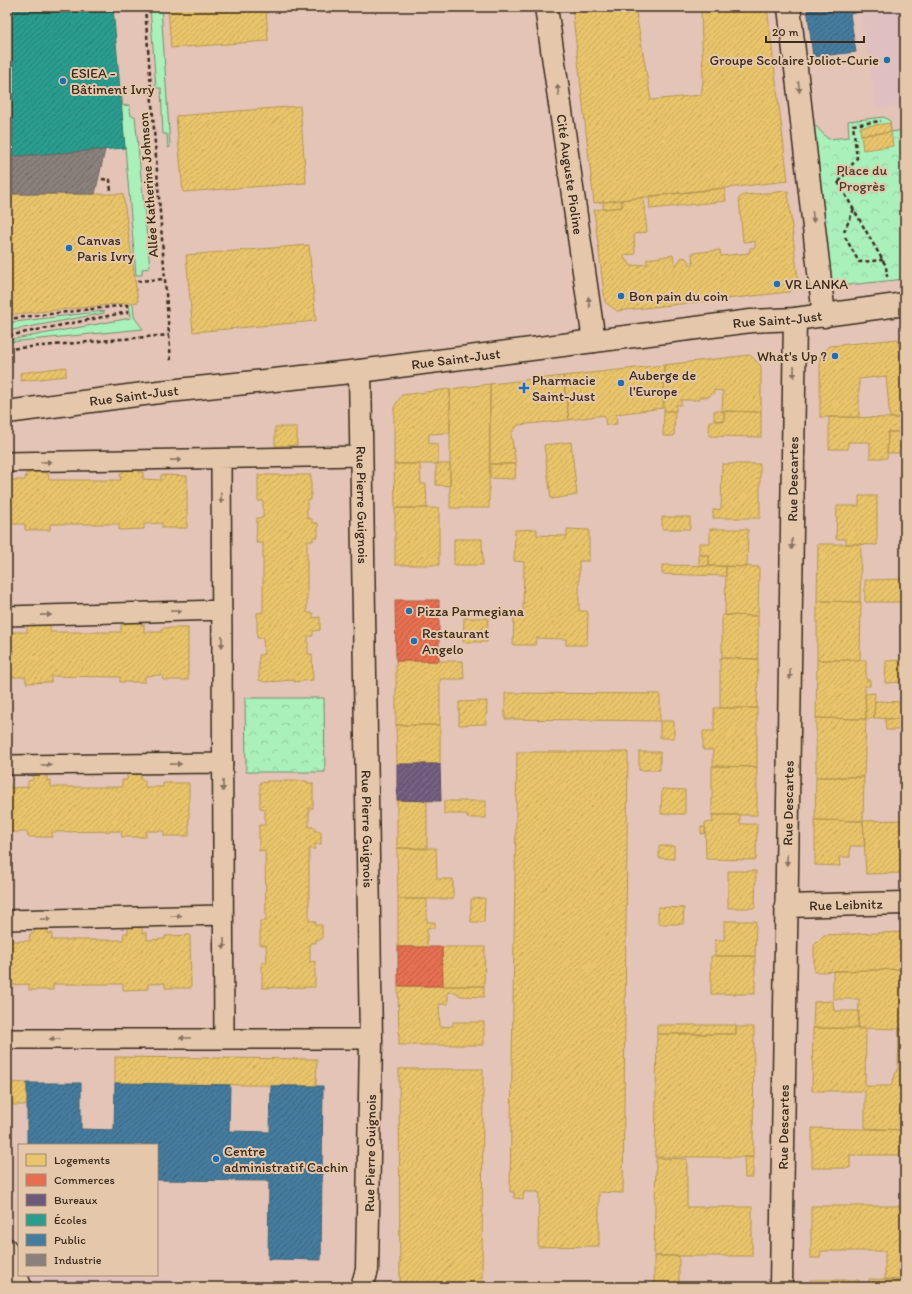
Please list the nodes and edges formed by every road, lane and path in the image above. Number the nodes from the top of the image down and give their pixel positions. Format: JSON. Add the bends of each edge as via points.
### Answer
{"nodes":[{"id":1,"x":145,"y":7,"type":"edge"},
{"id":2,"x":546,"y":7,"type":"edge"},
{"id":3,"x":790,"y":7,"type":"edge"},
{"id":4,"x":881,"y":121,"type":"dead end"},
{"id":5,"x":102,"y":179,"type":"dead end"},
{"id":6,"x":839,"y":182,"type":"junction"},
{"id":7,"x":810,"y":184,"type":"junction"},
{"id":8,"x":111,"y":192,"type":"dead end"},
{"id":9,"x":854,"y":209,"type":"junction"},
{"id":10,"x":883,"y":260,"type":"junction"},
{"id":11,"x":165,"y":279,"type":"junction"},
{"id":12,"x":137,"y":281,"type":"dead end"},
{"id":13,"x":888,"y":281,"type":"dead end"},
{"id":14,"x":905,"y":304,"type":"edge"},
{"id":15,"x":824,"y":316,"type":"junction"},
{"id":16,"x":7,"y":319,"type":"edge"},
{"id":17,"x":795,"y":319,"type":"junction"},
{"id":18,"x":169,"y":335,"type":"junction"},
{"id":19,"x":7,"y":336,"type":"edge"},
{"id":20,"x":594,"y":341,"type":"junction"},
{"id":21,"x":7,"y":349,"type":"edge"},
{"id":22,"x":171,"y":362,"type":"dead end"},
{"id":23,"x":360,"y":371,"type":"junction"},
{"id":24,"x":7,"y":412,"type":"edge"},
{"id":25,"x":362,"y":456,"type":"junction"},
{"id":26,"x":221,"y":459,"type":"junction"},
{"id":27,"x":7,"y":462,"type":"edge"},
{"id":28,"x":222,"y":610,"type":"junction"},
{"id":29,"x":7,"y":616,"type":"edge"},
{"id":30,"x":223,"y":763,"type":"junction"},
{"id":31,"x":7,"y":765,"type":"edge"},
{"id":32,"x":905,"y":902,"type":"edge"},
{"id":33,"x":786,"y":906,"type":"junction"},
{"id":34,"x":223,"y":915,"type":"junction"},
{"id":35,"x":7,"y":920,"type":"edge"},
{"id":36,"x":224,"y":1038,"type":"junction"},
{"id":37,"x":370,"y":1038,"type":"junction"},
{"id":38,"x":7,"y":1039,"type":"edge"},
{"id":39,"x":7,"y":1248,"type":"edge"},
{"id":40,"x":22,"y":1287,"type":"edge"},
{"id":41,"x":362,"y":1287,"type":"edge"},
{"id":42,"x":781,"y":1287,"type":"edge"}],
"edges":[{"from":1,"to":11,"type":"path","name":"Allée Katherine Johnson"},
{"from":20,"to":2,"type":"street","name":"Cité Auguste Pioline","one_way":true},
{"from":3,"to":7,"type":"street","one_way":true},
{"from":4,"to":6,"type":"path","via":[[853,125],[857,158]]},
{"from":5,"to":8,"type":"path","via":[[110,180]]},
{"from":6,"to":7,"type":"path"},
{"from":6,"to":9,"type":"path"},
{"from":7,"to":15,"type":"street","one_way":true},
{"from":9,"to":10,"type":"path"},
{"from":9,"to":10,"type":"path","via":[[843,234],[858,262]]},
{"from":10,"to":13,"type":"path"},
{"from":11,"to":12,"type":"path"},
{"from":11,"to":18,"type":"path","name":"Allée Katherine Johnson"},
{"from":14,"to":15,"type":"street","name":"Rue Saint-Just"},
{"from":15,"to":17,"type":"street","name":"Rue Saint-Just"},
{"from":16,"to":19,"type":"path","via":[[127,305],[128,312]]},
{"from":17,"to":20,"type":"street","name":"Rue Saint-Just","via":[[751,321]]},
{"from":17,"to":33,"type":"street","name":"Rue Descartes","one_way":true},
{"from":18,"to":21,"type":"path"},
{"from":18,"to":22,"type":"path","name":"Allée Katherine Johnson"},
{"from":20,"to":23,"type":"street","name":"Rue Saint-Just"},
{"from":23,"to":24,"type":"street","name":"Rue Saint-Just","via":[[159,392]]},
{"from":23,"to":25,"type":"street","name":"Rue Pierre Guignois"},
{"from":25,"to":26,"type":"lane"},
{"from":25,"to":37,"type":"street","name":"Rue Pierre Guignois"},
{"from":27,"to":26,"type":"lane","one_way":true},
{"from":26,"to":28,"type":"lane","one_way":true},
{"from":29,"to":28,"type":"lane","one_way":true},
{"from":28,"to":30,"type":"lane","one_way":true},
{"from":31,"to":30,"type":"lane","one_way":true},
{"from":30,"to":34,"type":"lane","one_way":true},
{"from":32,"to":33,"type":"street","name":"Rue Leibnitz"},
{"from":33,"to":42,"type":"street","name":"Rue Descartes"},
{"from":35,"to":34,"type":"lane","one_way":true},
{"from":34,"to":36,"type":"lane","one_way":true},
{"from":36,"to":37,"type":"lane"},
{"from":36,"to":38,"type":"lane","one_way":true},
{"from":37,"to":41,"type":"street","name":"Rue Pierre Guignois","via":[[367,1270]]},
{"from":39,"to":40,"type":"lane"}]}
